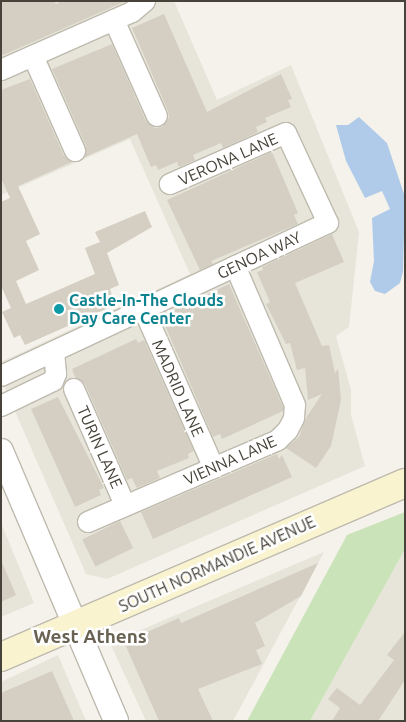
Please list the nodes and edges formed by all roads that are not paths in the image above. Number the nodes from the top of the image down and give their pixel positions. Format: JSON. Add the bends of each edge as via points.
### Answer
{"nodes":[{"id":1,"x":145,"y":1,"type":"edge"},
{"id":2,"x":114,"y":20,"type":"junction"},
{"id":3,"x":33,"y":56,"type":"junction"},
{"id":4,"x":1,"y":70,"type":"edge"},
{"id":5,"x":157,"y":116,"type":"dead end"},
{"id":6,"x":75,"y":151,"type":"dead end"},
{"id":7,"x":170,"y":184,"type":"dead end"},
{"id":8,"x":328,"y":223,"type":"joint"},
{"id":9,"x":235,"y":266,"type":"junction"},
{"id":10,"x":143,"y":308,"type":"junction"},
{"id":11,"x":54,"y":351,"type":"junction"},
{"id":12,"x":1,"y":376,"type":"edge"},
{"id":13,"x":74,"y":389,"type":"dead end"},
{"id":14,"x":1,"y":406,"type":"edge"},
{"id":15,"x":1,"y":451,"type":"edge"},
{"id":16,"x":214,"y":468,"type":"junction"},
{"id":17,"x":405,"y":483,"type":"edge"},
{"id":18,"x":125,"y":506,"type":"junction"},
{"id":19,"x":88,"y":522,"type":"dead end"},
{"id":20,"x":75,"y":626,"type":"junction"},
{"id":21,"x":1,"y":656,"type":"edge"},
{"id":22,"x":116,"y":721,"type":"edge"}],
"edges":[{"from":1,"to":2,"type":"street","via":[[132,12]]},
{"from":2,"to":3,"type":"street"},
{"from":2,"to":5,"type":"street"},
{"from":3,"to":4,"type":"street"},
{"from":3,"to":6,"type":"street"},
{"from":7,"to":8,"type":"street","name":"VERONA LANE","via":[[286,133]]},
{"from":8,"to":9,"type":"street","name":"GENOA WAY"},
{"from":9,"to":10,"type":"street","name":"GENOA WAY"},
{"from":9,"to":16,"type":"street","name":"VIENNA LANE","via":[[295,405],[294,418],[278,440]]},
{"from":10,"to":11,"type":"street","name":"GENOA WAY"},
{"from":10,"to":16,"type":"street","name":"MADRID LANE"},
{"from":11,"to":12,"type":"street","name":"GENOA WAY"},
{"from":11,"to":14,"type":"street","via":[[54,381]]},
{"from":13,"to":18,"type":"street","name":"TURIN LANE"},
{"from":15,"to":20,"type":"street"},
{"from":16,"to":18,"type":"street","name":"VIENNA LANE"},
{"from":17,"to":20,"type":"main road","name":"SOUTH NORMANDIE AVENUE"},
{"from":18,"to":19,"type":"street","name":"VIENNA LANE"},
{"from":20,"to":21,"type":"main road","name":"SOUTH NORMANDIE AVENUE"},
{"from":20,"to":22,"type":"street"}]}
